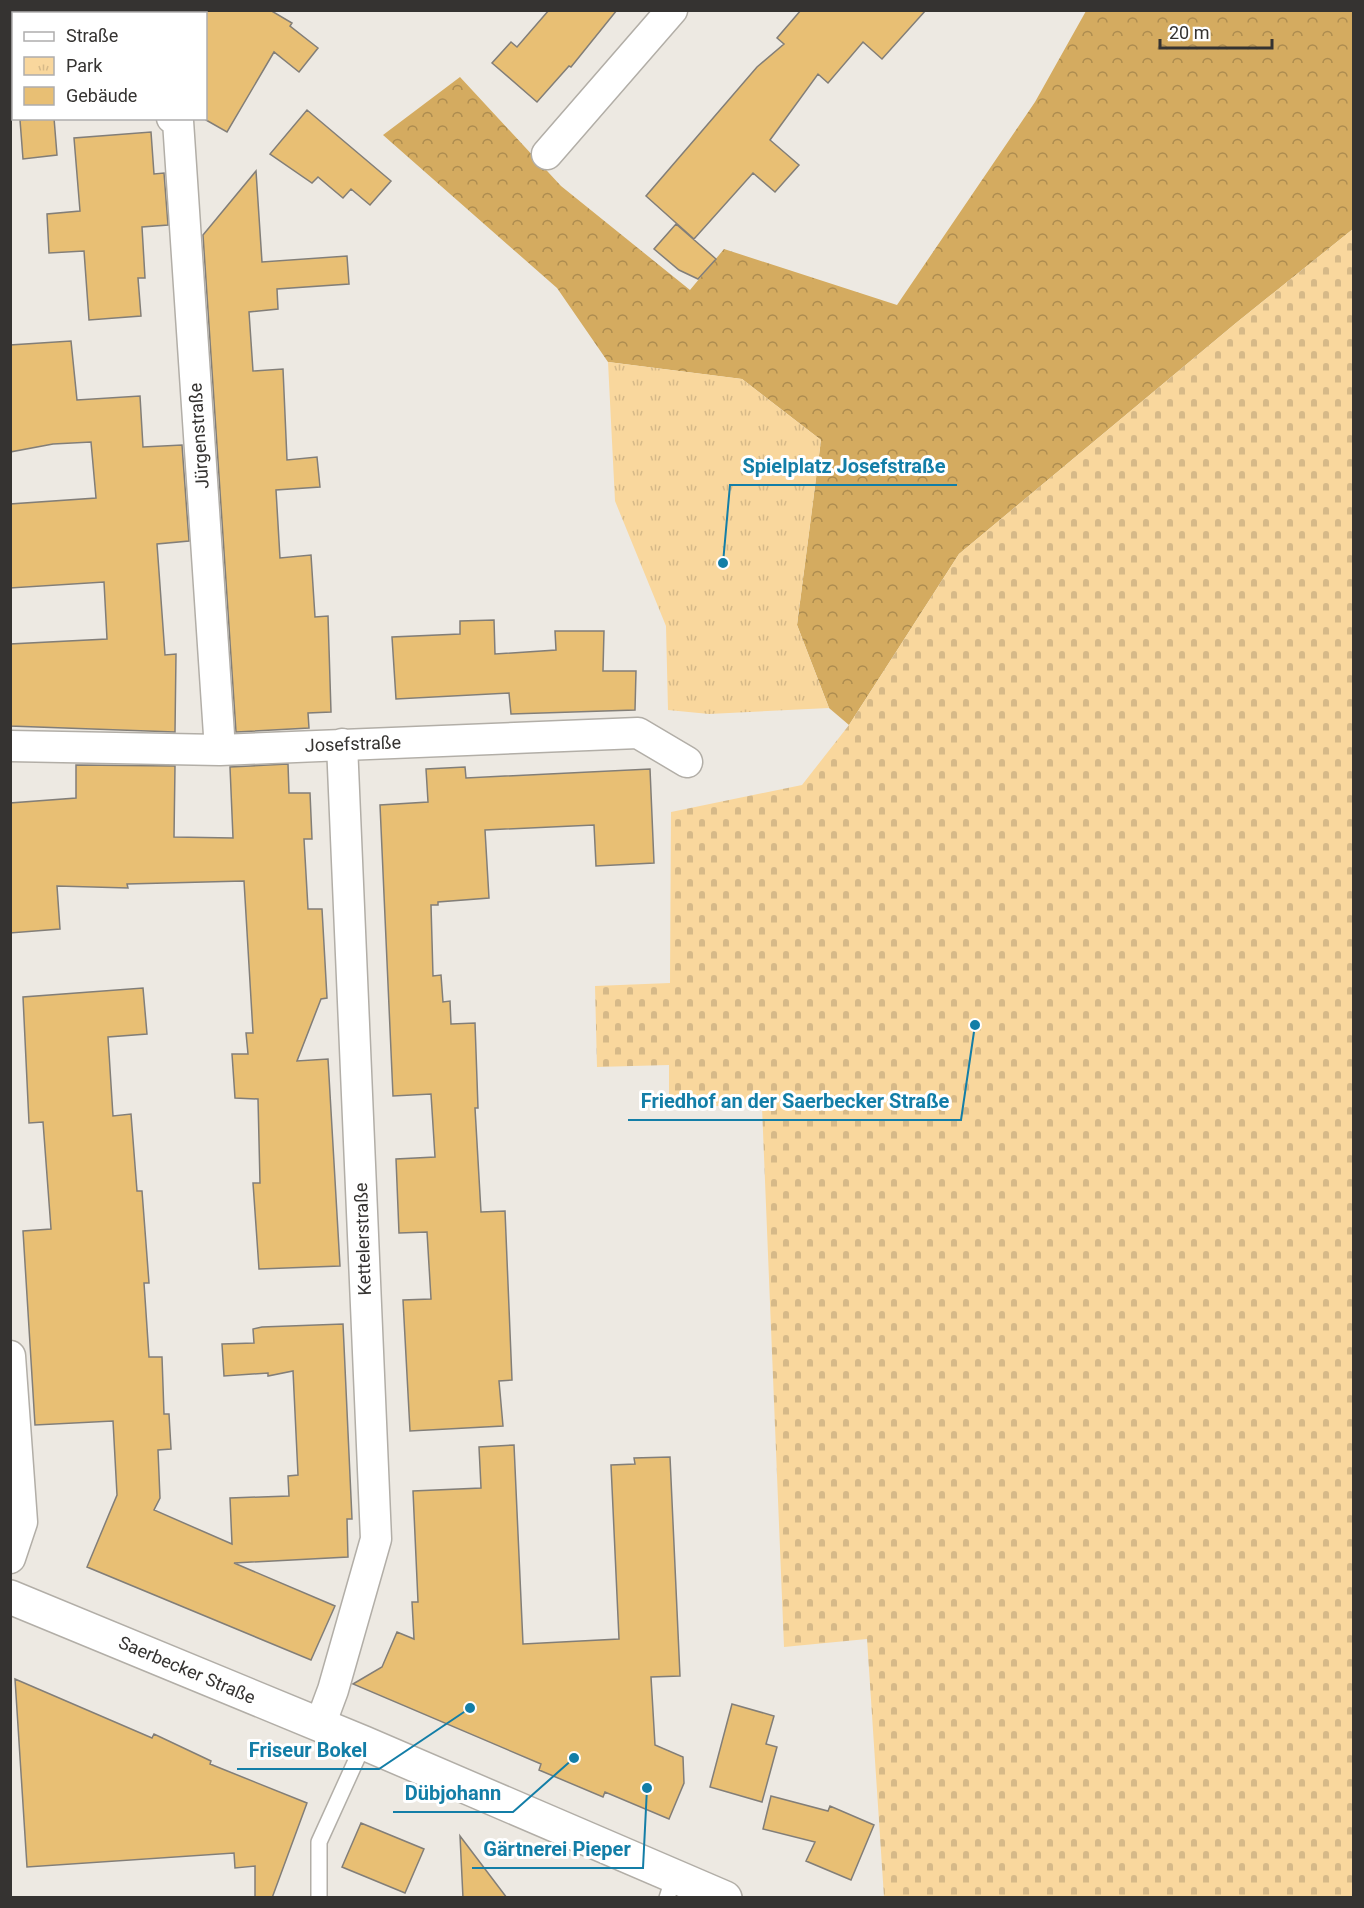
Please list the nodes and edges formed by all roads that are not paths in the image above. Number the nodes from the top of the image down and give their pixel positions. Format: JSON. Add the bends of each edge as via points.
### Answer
{"nodes":[{"id":1,"x":672,"y":10,"type":"edge"},
{"id":2,"x":175,"y":120,"type":"edge"},
{"id":3,"x":548,"y":154,"type":"dead end"},
{"id":4,"x":342,"y":744,"type":"junction"},
{"id":5,"x":10,"y":746,"type":"edge"},
{"id":6,"x":220,"y":750,"type":"junction"},
{"id":7,"x":687,"y":762,"type":"dead end"},
{"id":8,"x":10,"y":1356,"type":"edge"},
{"id":9,"x":10,"y":1558,"type":"edge"},
{"id":10,"x":10,"y":1597,"type":"edge"},
{"id":11,"x":320,"y":1725,"type":"junction"},
{"id":12,"x":364,"y":1743,"type":"junction"},
{"id":13,"x":670,"y":1887,"type":"edge"},
{"id":14,"x":319,"y":1898,"type":"edge"},
{"id":15,"x":725,"y":1898,"type":"edge"}],
"edges":[{"from":1,"to":3,"type":"street"},
{"from":2,"to":6,"type":"street","name":"Jürgenstraße"},
{"from":4,"to":6,"type":"street","name":"Josefstraße"},
{"from":4,"to":7,"type":"street","name":"Josefstraße","via":[[638,733]]},
{"from":4,"to":11,"type":"street","name":"Kettelerstraße","via":[[376,1539]]},
{"from":5,"to":6,"type":"street","name":"Josefstraße"},
{"from":8,"to":9,"type":"street","via":[[22,1522]]},
{"from":10,"to":11,"type":"street","name":"Saerbecker Straße"},
{"from":11,"to":12,"type":"street","name":"Saerbecker Straße"},
{"from":12,"to":13,"type":"street","name":"Saerbecker Straße"},
{"from":12,"to":14,"type":"lane","via":[[319,1842]]},
{"from":13,"to":15,"type":"street","name":"Saerbecker Straße"}]}
